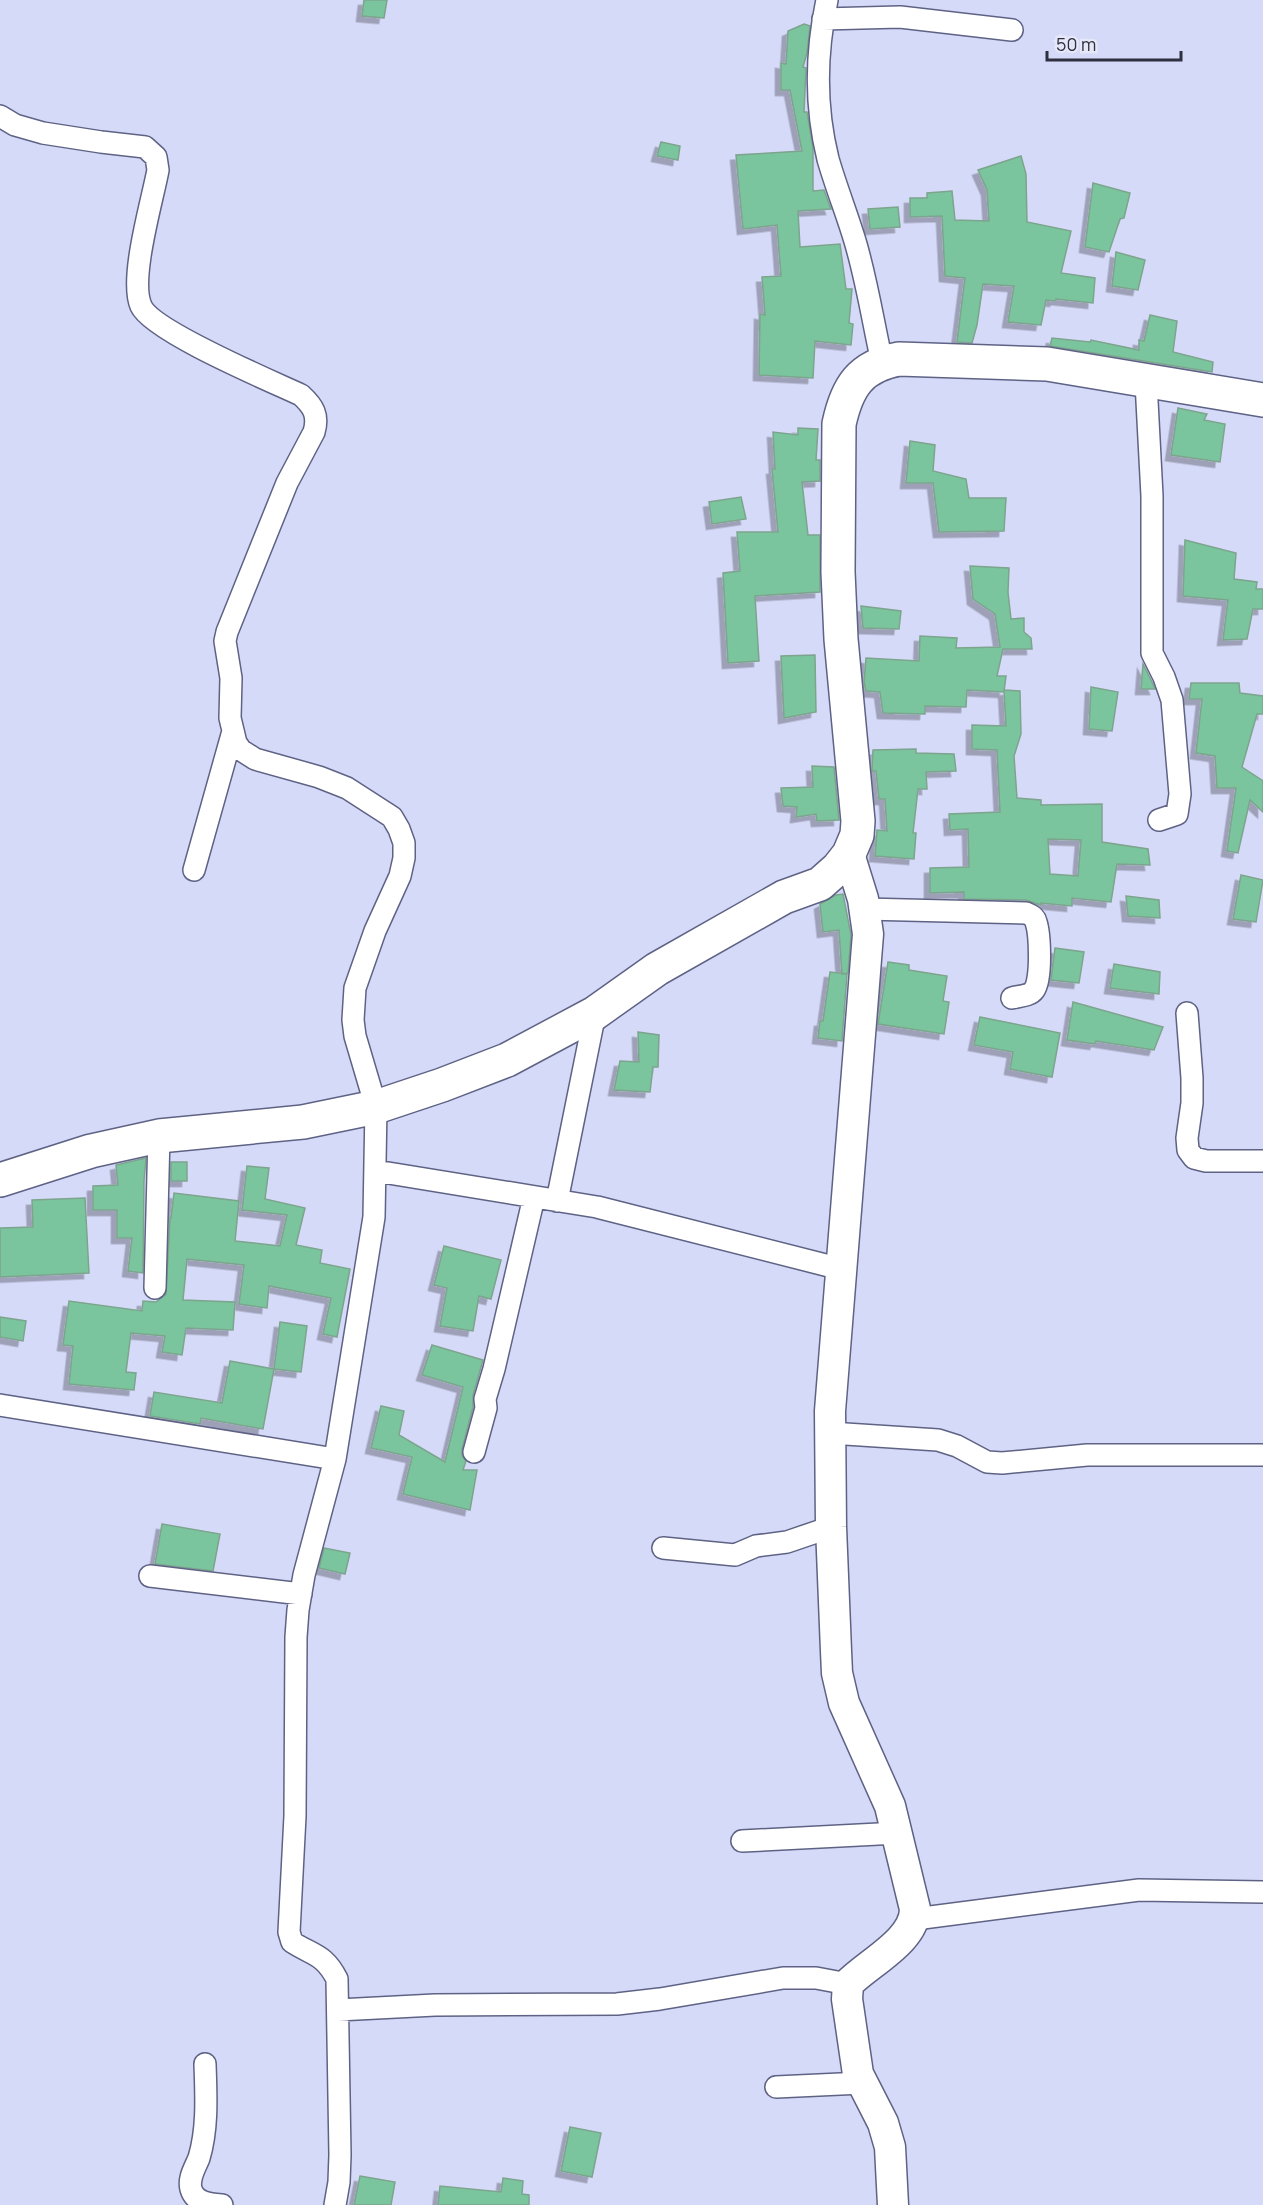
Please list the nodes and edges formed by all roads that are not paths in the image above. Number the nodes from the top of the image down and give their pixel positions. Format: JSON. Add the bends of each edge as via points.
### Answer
{"nodes":[{"id":1,"x":825,"y":9,"type":"edge"},
{"id":2,"x":1012,"y":30,"type":"dead end"},
{"id":3,"x":0,"y":116,"type":"edge"},
{"id":4,"x":882,"y":362,"type":"junction"},
{"id":5,"x":1146,"y":382,"type":"junction"},
{"id":6,"x":1263,"y":400,"type":"edge"},
{"id":7,"x":232,"y":731,"type":"junction"},
{"id":8,"x":1159,"y":820,"type":"dead end"},
{"id":9,"x":849,"y":854,"type":"junction"},
{"id":10,"x":194,"y":870,"type":"dead end"},
{"id":11,"x":865,"y":909,"type":"junction"},
{"id":12,"x":1012,"y":998,"type":"dead end"},
{"id":13,"x":596,"y":1013,"type":"junction"},
{"id":14,"x":1186,"y":1013,"type":"dead end"},
{"id":15,"x":376,"y":1107,"type":"junction"},
{"id":16,"x":159,"y":1136,"type":"junction"},
{"id":17,"x":1263,"y":1161,"type":"edge"},
{"id":18,"x":376,"y":1171,"type":"junction"},
{"id":19,"x":0,"y":1180,"type":"edge"},
{"id":20,"x":534,"y":1197,"type":"junction"},
{"id":21,"x":557,"y":1201,"type":"junction"},
{"id":22,"x":841,"y":1269,"type":"junction"},
{"id":23,"x":155,"y":1288,"type":"dead end"},
{"id":24,"x":0,"y":1405,"type":"edge"},
{"id":25,"x":830,"y":1433,"type":"junction"},
{"id":26,"x":474,"y":1452,"type":"dead end"},
{"id":27,"x":1263,"y":1455,"type":"edge"},
{"id":28,"x":335,"y":1459,"type":"junction"},
{"id":29,"x":831,"y":1527,"type":"junction"},
{"id":30,"x":663,"y":1548,"type":"dead end"},
{"id":31,"x":150,"y":1576,"type":"dead end"},
{"id":32,"x":301,"y":1594,"type":"junction"},
{"id":33,"x":898,"y":1833,"type":"junction"},
{"id":34,"x":742,"y":1841,"type":"dead end"},
{"id":35,"x":1263,"y":1892,"type":"edge"},
{"id":36,"x":915,"y":1919,"type":"junction"},
{"id":37,"x":848,"y":1984,"type":"junction"},
{"id":38,"x":338,"y":2010,"type":"junction"},
{"id":39,"x":206,"y":2064,"type":"dead end"},
{"id":40,"x":862,"y":2083,"type":"junction"},
{"id":41,"x":776,"y":2087,"type":"dead end"},
{"id":42,"x":222,"y":2205,"type":"edge"},
{"id":43,"x":334,"y":2205,"type":"edge"},
{"id":44,"x":893,"y":2205,"type":"edge"}],
"edges":[{"from":1,"to":2,"type":"street"},
{"from":1,"to":4,"type":"street","via":[[818,94],[823,134],[855,241]]},
{"from":3,"to":7,"type":"street","via":[[43,133],[145,147],[156,157],[158,170],[138,273],[141,307],[151,320],[173,334],[301,395],[316,412],[314,432],[291,475],[227,632]]},
{"from":4,"to":5,"type":"main road","via":[[917,359],[1047,364]]},
{"from":4,"to":9,"type":"main road","via":[[852,385],[839,423],[841,639],[858,821]]},
{"from":5,"to":6,"type":"main road"},
{"from":5,"to":8,"type":"street","via":[[1152,496],[1152,653],[1172,700],[1180,794],[1177,814]]},
{"from":7,"to":10,"type":"street"},
{"from":7,"to":15,"type":"street","via":[[241,750],[255,759],[347,788],[392,817],[399,829],[404,843],[400,876],[368,948],[353,1004],[356,1036]]},
{"from":9,"to":11,"type":"street"},
{"from":9,"to":13,"type":"main road","via":[[820,884],[784,897],[657,969]]},
{"from":11,"to":12,"type":"street","via":[[1031,915],[1036,920],[1039,940],[1039,978],[1034,990]]},
{"from":11,"to":22,"type":"street","via":[[868,934]]},
{"from":13,"to":15,"type":"main road","via":[[507,1060]]},
{"from":13,"to":21,"type":"street"},
{"from":14,"to":17,"type":"street","via":[[1192,1078],[1188,1150],[1194,1158],[1206,1161]]},
{"from":15,"to":16,"type":"main road","via":[[303,1122]]},
{"from":15,"to":18,"type":"street"},
{"from":16,"to":19,"type":"main road","via":[[91,1151]]},
{"from":16,"to":23,"type":"street"},
{"from":18,"to":20,"type":"street"},
{"from":18,"to":28,"type":"street","via":[[374,1217]]},
{"from":20,"to":21,"type":"street"},
{"from":20,"to":26,"type":"street"},
{"from":21,"to":22,"type":"street","via":[[597,1207]]},
{"from":22,"to":25,"type":"street"},
{"from":24,"to":28,"type":"street"},
{"from":25,"to":27,"type":"street","via":[[938,1440],[987,1462],[1087,1455]]},
{"from":25,"to":29,"type":"street"},
{"from":28,"to":32,"type":"street"},
{"from":29,"to":30,"type":"street","via":[[735,1555]]},
{"from":29,"to":33,"type":"street","via":[[841,1691],[850,1720],[883,1787]]},
{"from":31,"to":32,"type":"street"},
{"from":32,"to":38,"type":"street","via":[[296,1637],[295,1816],[289,1932],[292,1942],[317,1954],[330,1966],[337,1979]]},
{"from":33,"to":34,"type":"street"},
{"from":33,"to":36,"type":"street"},
{"from":35,"to":36,"type":"street","via":[[1140,1890]]},
{"from":36,"to":37,"type":"street","via":[[899,1941]]},
{"from":37,"to":38,"type":"street","via":[[816,1978],[783,1978],[617,2004]]},
{"from":37,"to":40,"type":"street","via":[[850,2026]]},
{"from":38,"to":43,"type":"street","via":[[339,2182]]},
{"from":39,"to":42,"type":"street","via":[[207,2107],[200,2153],[190,2179],[191,2191],[197,2199]]},
{"from":40,"to":41,"type":"street"},
{"from":40,"to":44,"type":"street","via":[[887,2134]]}]}
